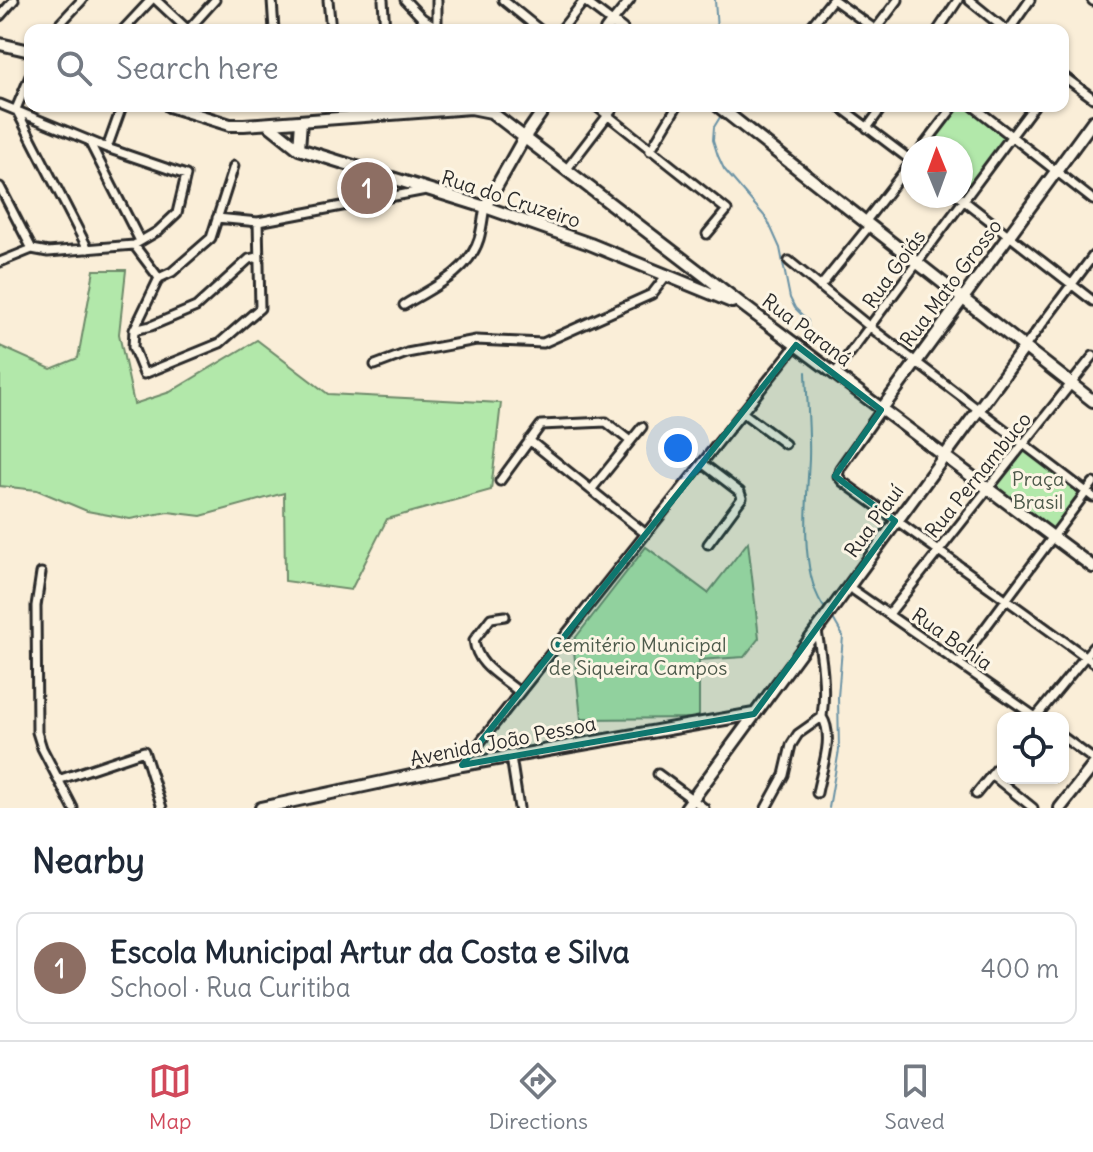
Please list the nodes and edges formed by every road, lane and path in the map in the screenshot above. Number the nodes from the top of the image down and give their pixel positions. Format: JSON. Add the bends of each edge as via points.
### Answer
{"nodes":[{"id":1,"x":13,"y":0,"type":"edge"},
{"id":2,"x":82,"y":0,"type":"edge"},
{"id":3,"x":153,"y":0,"type":"edge"},
{"id":4,"x":215,"y":0,"type":"edge"},
{"id":5,"x":272,"y":0,"type":"edge"},
{"id":6,"x":328,"y":0,"type":"edge"},
{"id":7,"x":383,"y":0,"type":"edge"},
{"id":8,"x":405,"y":0,"type":"edge"},
{"id":9,"x":437,"y":0,"type":"edge"},
{"id":10,"x":503,"y":0,"type":"edge"},
{"id":11,"x":584,"y":0,"type":"edge"},
{"id":12,"x":630,"y":0,"type":"edge"},
{"id":13,"x":833,"y":0,"type":"edge"},
{"id":14,"x":898,"y":0,"type":"edge"},
{"id":15,"x":958,"y":0,"type":"edge"},
{"id":16,"x":969,"y":0,"type":"edge"},
{"id":17,"x":1030,"y":0,"type":"edge"},
{"id":18,"x":0,"y":16,"type":"edge"},
{"id":19,"x":60,"y":24,"type":"edge"},
{"id":20,"x":129,"y":24,"type":"edge"},
{"id":21,"x":181,"y":24,"type":"edge"},
{"id":22,"x":193,"y":24,"type":"edge"},
{"id":23,"x":274,"y":24,"type":"edge"},
{"id":24,"x":330,"y":24,"type":"edge"},
{"id":25,"x":385,"y":24,"type":"edge"},
{"id":26,"x":431,"y":24,"type":"edge"},
{"id":27,"x":439,"y":24,"type":"edge"},
{"id":28,"x":533,"y":24,"type":"edge"},
{"id":29,"x":566,"y":24,"type":"edge"},
{"id":30,"x":607,"y":24,"type":"edge"},
{"id":31,"x":611,"y":24,"type":"edge"},
{"id":32,"x":813,"y":24,"type":"edge"},
{"id":33,"x":867,"y":24,"type":"edge"},
{"id":34,"x":880,"y":24,"type":"edge"},
{"id":35,"x":942,"y":24,"type":"edge"},
{"id":36,"x":1000,"y":24,"type":"edge"},
{"id":37,"x":1012,"y":24,"type":"edge"},
{"id":38,"x":0,"y":44,"type":"edge"},
{"id":39,"x":24,"y":50,"type":"edge"},
{"id":40,"x":1069,"y":80,"type":"edge"},
{"id":41,"x":24,"y":90,"type":"edge"},
{"id":42,"x":1093,"y":98,"type":"edge"},
{"id":43,"x":0,"y":104,"type":"edge"},
{"id":44,"x":16,"y":109,"type":"junction"},
{"id":45,"x":120,"y":112,"type":"edge"},
{"id":46,"x":188,"y":112,"type":"edge"},
{"id":47,"x":377,"y":112,"type":"edge"},
{"id":48,"x":497,"y":112,"type":"edge"},
{"id":49,"x":542,"y":112,"type":"edge"},
{"id":50,"x":605,"y":112,"type":"edge"},
{"id":51,"x":673,"y":112,"type":"edge"},
{"id":52,"x":726,"y":112,"type":"edge"},
{"id":53,"x":847,"y":112,"type":"edge"},
{"id":54,"x":879,"y":112,"type":"edge"},
{"id":55,"x":949,"y":112,"type":"edge"},
{"id":56,"x":981,"y":112,"type":"edge"},
{"id":57,"x":1030,"y":112,"type":"edge"},
{"id":58,"x":608,"y":114,"type":"junction"},
{"id":59,"x":301,"y":121,"type":"junction"},
{"id":60,"x":1093,"y":121,"type":"edge"},
{"id":61,"x":269,"y":125,"type":"junction"},
{"id":62,"x":867,"y":128,"type":"junction"},
{"id":63,"x":931,"y":136,"type":"edge"},
{"id":64,"x":1012,"y":136,"type":"junction"},
{"id":65,"x":524,"y":138,"type":"junction"},
{"id":66,"x":89,"y":141,"type":"junction"},
{"id":67,"x":107,"y":148,"type":"junction"},
{"id":68,"x":299,"y":149,"type":"junction"},
{"id":69,"x":650,"y":151,"type":"junction"},
{"id":70,"x":901,"y":152,"type":"edge"},
{"id":71,"x":234,"y":166,"type":"dead end"},
{"id":72,"x":566,"y":170,"type":"junction"},
{"id":73,"x":1057,"y":173,"type":"junction"},
{"id":74,"x":901,"y":178,"type":"edge"},
{"id":75,"x":973,"y":183,"type":"edge"},
{"id":76,"x":0,"y":187,"type":"edge"},
{"id":77,"x":426,"y":190,"type":"junction"},
{"id":78,"x":1093,"y":200,"type":"edge"},
{"id":79,"x":485,"y":207,"type":"junction"},
{"id":80,"x":954,"y":208,"type":"edge"},
{"id":81,"x":973,"y":208,"type":"edge"},
{"id":82,"x":217,"y":218,"type":"junction"},
{"id":83,"x":258,"y":222,"type":"junction"},
{"id":84,"x":868,"y":224,"type":"junction"},
{"id":85,"x":707,"y":234,"type":"dead end"},
{"id":86,"x":1009,"y":236,"type":"junction"},
{"id":87,"x":137,"y":243,"type":"junction"},
{"id":88,"x":32,"y":249,"type":"junction"},
{"id":89,"x":88,"y":249,"type":"junction"},
{"id":90,"x":1093,"y":256,"type":"edge"},
{"id":91,"x":257,"y":257,"type":"junction"},
{"id":92,"x":789,"y":261,"type":"dead end"},
{"id":93,"x":0,"y":262,"type":"edge"},
{"id":94,"x":918,"y":263,"type":"junction"},
{"id":95,"x":694,"y":267,"type":"junction"},
{"id":96,"x":666,"y":276,"type":"junction"},
{"id":97,"x":159,"y":278,"type":"junction"},
{"id":98,"x":686,"y":284,"type":"junction"},
{"id":99,"x":1072,"y":285,"type":"junction"},
{"id":100,"x":820,"y":287,"type":"junction"},
{"id":101,"x":962,"y":298,"type":"junction"},
{"id":102,"x":1093,"y":301,"type":"edge"},
{"id":103,"x":404,"y":305,"type":"dead end"},
{"id":104,"x":744,"y":306,"type":"junction"},
{"id":105,"x":870,"y":327,"type":"junction"},
{"id":106,"x":134,"y":330,"type":"junction"},
{"id":107,"x":796,"y":345,"type":"junction"},
{"id":108,"x":1024,"y":348,"type":"junction"},
{"id":109,"x":1093,"y":356,"type":"edge"},
{"id":110,"x":916,"y":361,"type":"junction"},
{"id":111,"x":375,"y":365,"type":"dead end"},
{"id":112,"x":835,"y":373,"type":"junction"},
{"id":113,"x":1072,"y":385,"type":"junction"},
{"id":114,"x":1093,"y":401,"type":"edge"},
{"id":115,"x":980,"y":408,"type":"junction"},
{"id":116,"x":881,"y":410,"type":"junction"},
{"id":117,"x":742,"y":412,"type":"junction"},
{"id":118,"x":642,"y":427,"type":"dead end"},
{"id":119,"x":529,"y":440,"type":"junction"},
{"id":120,"x":630,"y":441,"type":"junction"},
{"id":121,"x":1025,"y":443,"type":"junction"},
{"id":122,"x":785,"y":444,"type":"dead end"},
{"id":123,"x":944,"y":456,"type":"junction"},
{"id":124,"x":702,"y":463,"type":"junction"},
{"id":125,"x":500,"y":481,"type":"dead end"},
{"id":126,"x":1093,"y":483,"type":"edge"},
{"id":127,"x":591,"y":490,"type":"junction"},
{"id":128,"x":989,"y":490,"type":"junction"},
{"id":129,"x":1090,"y":494,"type":"edge"},
{"id":130,"x":895,"y":521,"type":"junction"},
{"id":131,"x":646,"y":534,"type":"junction"},
{"id":132,"x":1053,"y":537,"type":"junction"},
{"id":133,"x":708,"y":544,"type":"dead end"},
{"id":134,"x":937,"y":550,"type":"junction"},
{"id":135,"x":1093,"y":567,"type":"edge"},
{"id":136,"x":41,"y":573,"type":"dead end"},
{"id":137,"x":849,"y":587,"type":"junction"},
{"id":138,"x":1006,"y":600,"type":"junction"},
{"id":139,"x":889,"y":614,"type":"junction"},
{"id":140,"x":505,"y":616,"type":"dead end"},
{"id":141,"x":817,"y":631,"type":"junction"},
{"id":142,"x":1093,"y":647,"type":"edge"},
{"id":143,"x":1085,"y":656,"type":"junction"},
{"id":144,"x":1093,"y":662,"type":"edge"},
{"id":145,"x":959,"y":663,"type":"junction"},
{"id":146,"x":519,"y":692,"type":"junction"},
{"id":147,"x":1028,"y":712,"type":"edge"},
{"id":148,"x":1041,"y":712,"type":"edge"},
{"id":149,"x":754,"y":714,"type":"junction"},
{"id":150,"x":822,"y":717,"type":"junction"},
{"id":151,"x":1069,"y":741,"type":"edge"},
{"id":152,"x":511,"y":757,"type":"junction"},
{"id":153,"x":1093,"y":759,"type":"edge"},
{"id":154,"x":462,"y":765,"type":"junction"},
{"id":155,"x":1093,"y":766,"type":"edge"},
{"id":156,"x":997,"y":769,"type":"edge"},
{"id":157,"x":658,"y":774,"type":"dead end"},
{"id":158,"x":992,"y":775,"type":"junction"},
{"id":159,"x":58,"y":780,"type":"junction"},
{"id":160,"x":817,"y":793,"type":"dead end"},
{"id":161,"x":976,"y":794,"type":"dead end"},
{"id":162,"x":689,"y":804,"type":"edge"},
{"id":163,"x":73,"y":808,"type":"edge"},
{"id":164,"x":162,"y":808,"type":"edge"},
{"id":165,"x":261,"y":808,"type":"edge"},
{"id":166,"x":519,"y":808,"type":"edge"},
{"id":167,"x":704,"y":808,"type":"edge"},
{"id":168,"x":766,"y":808,"type":"edge"},
{"id":169,"x":1033,"y":808,"type":"edge"},
{"id":170,"x":1060,"y":808,"type":"edge"}],
"edges":[{"from":1,"to":18,"type":"street"},
{"from":2,"to":19,"type":"street"},
{"from":3,"to":20,"type":"street"},
{"from":3,"to":21,"type":"street"},
{"from":4,"to":22,"type":"street"},
{"from":5,"to":23,"type":"street"},
{"from":6,"to":24,"type":"street"},
{"from":7,"to":25,"type":"street"},
{"from":8,"to":26,"type":"street"},
{"from":9,"to":27,"type":"street"},
{"from":10,"to":28,"type":"street"},
{"from":11,"to":29,"type":"street"},
{"from":11,"to":30,"type":"street"},
{"from":12,"to":31,"type":"street"},
{"from":13,"to":32,"type":"street"},
{"from":13,"to":33,"type":"street"},
{"from":14,"to":34,"type":"street"},
{"from":15,"to":35,"type":"street"},
{"from":16,"to":36,"type":"street"},
{"from":17,"to":37,"type":"street"},
{"from":38,"to":39,"type":"street"},
{"from":40,"to":42,"type":"street"},
{"from":41,"to":44,"type":"street"},
{"from":43,"to":44,"type":"street"},
{"from":44,"to":66,"type":"street"},
{"from":44,"to":89,"type":"street"},
{"from":45,"to":67,"type":"street"},
{"from":46,"to":61,"type":"street","via":[[230,125]]},
{"from":47,"to":59,"type":"street"},
{"from":48,"to":65,"type":"street","name":"Rua Paraná"},
{"from":49,"to":65,"type":"street"},
{"from":50,"to":58,"type":"street"},
{"from":51,"to":69,"type":"street"},
{"from":52,"to":84,"type":"street"},
{"from":53,"to":62,"type":"street"},
{"from":54,"to":62,"type":"street"},
{"from":55,"to":63,"type":"street"},
{"from":56,"to":64,"type":"street"},
{"from":57,"to":64,"type":"street","name":"Rua Goiás"},
{"from":58,"to":69,"type":"street"},
{"from":58,"to":72,"type":"street"},
{"from":59,"to":61,"type":"street"},
{"from":59,"to":68,"type":"street"},
{"from":60,"to":73,"type":"street","name":"Rua Mato Grosso"},
{"from":61,"to":68,"type":"street","name":"Rua do Cruzeiro"},
{"from":62,"to":70,"type":"street"},
{"from":64,"to":73,"type":"street"},
{"from":64,"to":75,"type":"street","name":"Rua Goiás"},
{"from":65,"to":72,"type":"street","name":"Rua Paraná"},
{"from":65,"to":79,"type":"street"},
{"from":66,"to":67,"type":"street"},
{"from":66,"to":87,"type":"street"},
{"from":67,"to":87,"type":"street","via":[[186,175],[177,213]]},
{"from":68,"to":77,"type":"street","name":"Rua do Cruzeiro"},
{"from":69,"to":85,"type":"street","via":[[727,210]]},
{"from":71,"to":82,"type":"street"},
{"from":72,"to":95,"type":"street","name":"Rua Paraná"},
{"from":73,"to":78,"type":"street"},
{"from":73,"to":86,"type":"street","name":"Rua Mato Grosso"},
{"from":74,"to":84,"type":"street"},
{"from":76,"to":88,"type":"street"},
{"from":77,"to":79,"type":"street","name":"Rua do Cruzeiro"},
{"from":77,"to":83,"type":"street"},
{"from":79,"to":96,"type":"street","name":"Rua do Cruzeiro"},
{"from":79,"to":103,"type":"street","via":[[470,257],[454,274]]},
{"from":80,"to":94,"type":"street","name":"Rua Goiás"},
{"from":81,"to":86,"type":"street"},
{"from":82,"to":83,"type":"street"},
{"from":82,"to":97,"type":"street","via":[[211,238]]},
{"from":83,"to":91,"type":"street"},
{"from":84,"to":94,"type":"street"},
{"from":84,"to":100,"type":"street"},
{"from":86,"to":99,"type":"street"},
{"from":86,"to":101,"type":"street","name":"Rua Mato Grosso"},
{"from":87,"to":89,"type":"street"},
{"from":87,"to":97,"type":"street"},
{"from":88,"to":89,"type":"street"},
{"from":88,"to":93,"type":"street"},
{"from":90,"to":99,"type":"street","name":"Rua Piauí"},
{"from":91,"to":106,"type":"street","via":[[196,307]]},
{"from":91,"to":106,"type":"street","via":[[260,308],[220,343],[144,374],[133,347]]},
{"from":92,"to":100,"type":"street"},
{"from":94,"to":101,"type":"street"},
{"from":94,"to":105,"type":"street","name":"Rua Goiás"},
{"from":95,"to":98,"type":"street"},
{"from":95,"to":104,"type":"street","name":"Rua Paraná"},
{"from":96,"to":98,"type":"street","name":"Rua do Cruzeiro"},
{"from":96,"to":111,"type":"street","via":[[652,294],[543,343],[476,340]]},
{"from":97,"to":106,"type":"street"},
{"from":98,"to":104,"type":"street","name":"Rua do Cruzeiro"},
{"from":99,"to":102,"type":"street"},
{"from":99,"to":108,"type":"street","name":"Rua Piauí"},
{"from":100,"to":105,"type":"street"},
{"from":101,"to":108,"type":"street"},
{"from":101,"to":110,"type":"street","name":"Rua Mato Grosso"},
{"from":104,"to":107,"type":"street","name":"Rua Paraná"},
{"from":105,"to":110,"type":"street"},
{"from":105,"to":112,"type":"street","name":"Rua Goiás"},
{"from":107,"to":112,"type":"street","name":"Rua Paraná"},
{"from":107,"to":117,"type":"street"},
{"from":108,"to":113,"type":"street"},
{"from":108,"to":115,"type":"street","name":"Rua Piauí"},
{"from":109,"to":113,"type":"street","name":"Rua Pernambuco"},
{"from":110,"to":115,"type":"street"},
{"from":110,"to":116,"type":"street","name":"Rua Mato Grosso"},
{"from":112,"to":116,"type":"street","name":"Rua Paraná"},
{"from":113,"to":114,"type":"street"},
{"from":113,"to":121,"type":"street","name":"Rua Pernambuco"},
{"from":115,"to":121,"type":"street"},
{"from":115,"to":123,"type":"street","name":"Rua Piauí"},
{"from":116,"to":123,"type":"street","name":"Rua Paraná"},
{"from":116,"to":130,"type":"street","name":"Rua Mato Grosso","via":[[838,476]]},
{"from":117,"to":122,"type":"street"},
{"from":117,"to":124,"type":"street"},
{"from":118,"to":120,"type":"street"},
{"from":119,"to":120,"type":"street","via":[[541,425],[606,422]]},
{"from":119,"to":125,"type":"street"},
{"from":119,"to":127,"type":"street"},
{"from":120,"to":127,"type":"street"},
{"from":121,"to":128,"type":"street","name":"Rua Pernambuco"},
{"from":121,"to":129,"type":"street"},
{"from":123,"to":128,"type":"street","name":"Rua Paraná"},
{"from":123,"to":130,"type":"street","name":"Rua Piauí"},
{"from":124,"to":131,"type":"street"},
{"from":124,"to":133,"type":"street","via":[[742,494]]},
{"from":126,"to":129,"type":"street"},
{"from":127,"to":131,"type":"street"},
{"from":128,"to":132,"type":"street","name":"Rua Paraná"},
{"from":128,"to":134,"type":"street","name":"Rua Pernambuco"},
{"from":129,"to":132,"type":"street"},
{"from":130,"to":134,"type":"street"},
{"from":130,"to":137,"type":"street","name":"Rua Piauí"},
{"from":131,"to":146,"type":"street"},
{"from":132,"to":135,"type":"street","name":"Rua Paraná"},
{"from":132,"to":138,"type":"street"},
{"from":134,"to":138,"type":"street"},
{"from":134,"to":139,"type":"street","name":"Rua Pernambuco"},
{"from":136,"to":159,"type":"street","via":[[36,606],[37,732]]},
{"from":137,"to":139,"type":"street","name":"Rua Bahia"},
{"from":137,"to":141,"type":"street","name":"Rua Piauí"},
{"from":138,"to":143,"type":"street"},
{"from":138,"to":145,"type":"street"},
{"from":139,"to":145,"type":"street","name":"Rua Bahia"},
{"from":140,"to":146,"type":"street","via":[[491,618],[474,640],[476,654]]},
{"from":141,"to":149,"type":"street","name":"Rua Piauí"},
{"from":141,"to":150,"type":"street","via":[[824,666]]},
{"from":142,"to":143,"type":"street"},
{"from":143,"to":144,"type":"street"},
{"from":143,"to":148,"type":"street"},
{"from":145,"to":147,"type":"street","name":"Rua Bahia"},
{"from":146,"to":154,"type":"street"},
{"from":149,"to":152,"type":"street","name":"Avenida João Pessoa"},
{"from":149,"to":162,"type":"street","name":"Rua Piauí"},
{"from":150,"to":160,"type":"street","via":[[828,725],[827,742]]},
{"from":150,"to":168,"type":"street","via":[[791,745],[784,775]]},
{"from":151,"to":153,"type":"street"},
{"from":152,"to":154,"type":"street","name":"Avenida João Pessoa"},
{"from":152,"to":166,"type":"street"},
{"from":154,"to":165,"type":"street","name":"Avenida João Pessoa"},
{"from":155,"to":170,"type":"street"},
{"from":156,"to":158,"type":"street"},
{"from":157,"to":162,"type":"street"},
{"from":158,"to":161,"type":"street"},
{"from":158,"to":169,"type":"street"},
{"from":159,"to":163,"type":"street"},
{"from":159,"to":164,"type":"street","via":[[144,751]]},
{"from":162,"to":167,"type":"street"}]}
